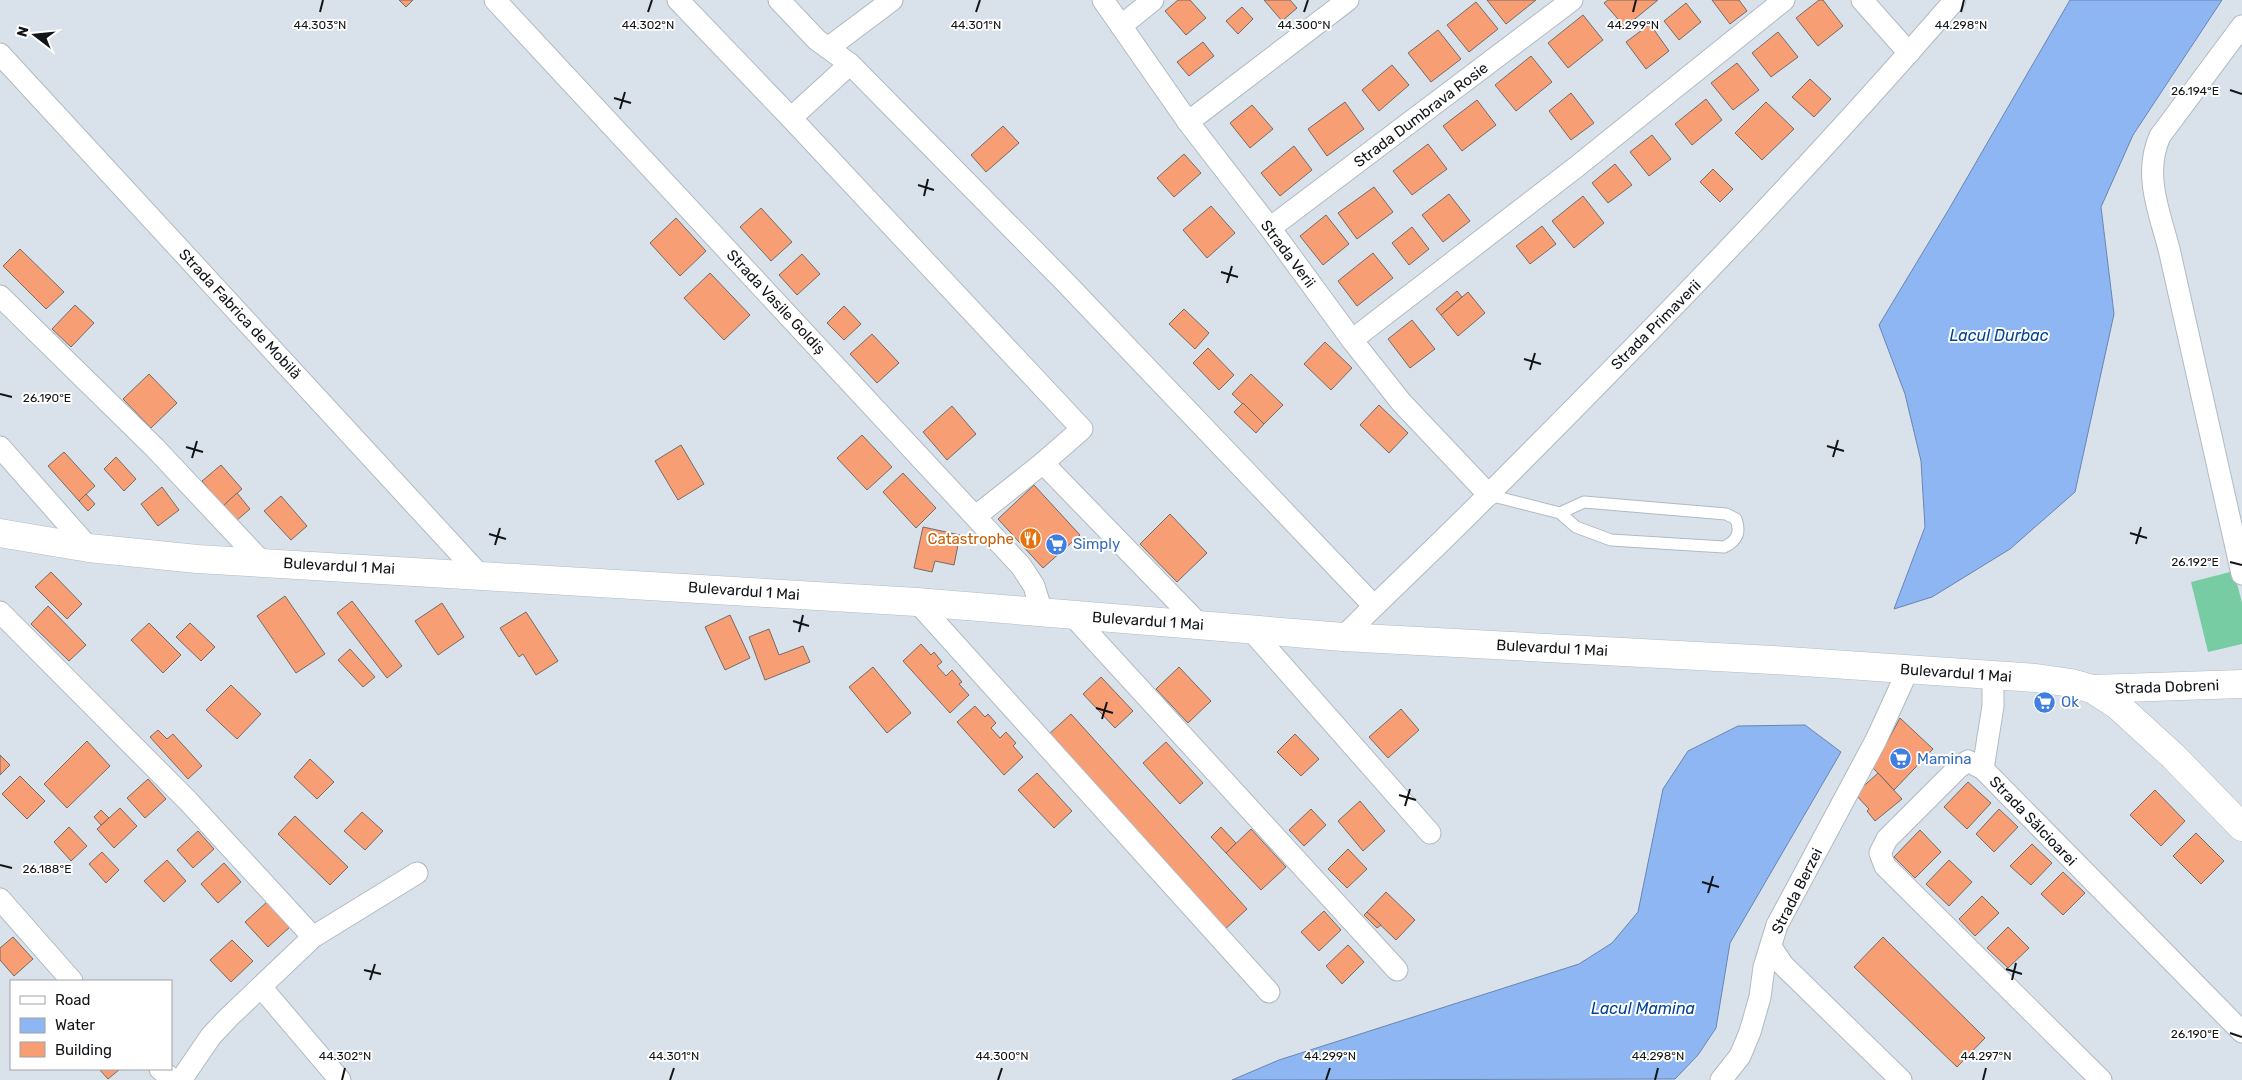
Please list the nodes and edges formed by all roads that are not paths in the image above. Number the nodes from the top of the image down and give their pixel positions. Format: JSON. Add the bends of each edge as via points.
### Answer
{"nodes":[{"id":1,"x":495,"y":0,"type":"edge"},
{"id":2,"x":678,"y":0,"type":"edge"},
{"id":3,"x":779,"y":0,"type":"edge"},
{"id":4,"x":892,"y":0,"type":"edge"},
{"id":5,"x":1103,"y":0,"type":"edge"},
{"id":6,"x":1153,"y":0,"type":"edge"},
{"id":7,"x":1348,"y":0,"type":"edge"},
{"id":8,"x":1572,"y":0,"type":"edge"},
{"id":9,"x":1784,"y":0,"type":"edge"},
{"id":10,"x":1862,"y":0,"type":"edge"},
{"id":11,"x":1956,"y":0,"type":"edge"},
{"id":12,"x":1121,"y":26,"type":"junction"},
{"id":13,"x":2242,"y":26,"type":"edge"},
{"id":14,"x":828,"y":48,"type":"junction"},
{"id":15,"x":1909,"y":53,"type":"junction"},
{"id":16,"x":0,"y":54,"type":"edge"},
{"id":17,"x":850,"y":64,"type":"junction"},
{"id":18,"x":791,"y":118,"type":"junction"},
{"id":19,"x":1188,"y":122,"type":"junction"},
{"id":20,"x":1270,"y":228,"type":"junction"},
{"id":21,"x":0,"y":296,"type":"edge"},
{"id":22,"x":1352,"y":340,"type":"junction"},
{"id":23,"x":0,"y":447,"type":"edge"},
{"id":24,"x":1043,"y":463,"type":"junction"},
{"id":25,"x":1489,"y":494,"type":"junction"},
{"id":26,"x":1560,"y":513,"type":"junction"},
{"id":27,"x":976,"y":516,"type":"junction"},
{"id":28,"x":0,"y":533,"type":"edge"},
{"id":29,"x":89,"y":548,"type":"junction"},
{"id":30,"x":262,"y":562,"type":"junction"},
{"id":31,"x":479,"y":574,"type":"junction"},
{"id":32,"x":2242,"y":574,"type":"edge"},
{"id":33,"x":917,"y":602,"type":"junction"},
{"id":34,"x":1374,"y":606,"type":"junction"},
{"id":35,"x":0,"y":612,"type":"edge"},
{"id":36,"x":1042,"y":612,"type":"junction"},
{"id":37,"x":1072,"y":615,"type":"junction"},
{"id":38,"x":1200,"y":625,"type":"junction"},
{"id":39,"x":1250,"y":629,"type":"junction"},
{"id":40,"x":1343,"y":637,"type":"junction"},
{"id":41,"x":1908,"y":670,"type":"junction"},
{"id":42,"x":1993,"y":675,"type":"junction"},
{"id":43,"x":2242,"y":684,"type":"edge"},
{"id":44,"x":2092,"y":689,"type":"junction"},
{"id":45,"x":1983,"y":769,"type":"junction"},
{"id":46,"x":2242,"y":826,"type":"edge"},
{"id":47,"x":1430,"y":833,"type":"dead end"},
{"id":48,"x":417,"y":873,"type":"dead end"},
{"id":49,"x":0,"y":899,"type":"edge"},
{"id":50,"x":313,"y":937,"type":"junction"},
{"id":51,"x":1771,"y":947,"type":"junction"},
{"id":52,"x":1397,"y":970,"type":"dead end"},
{"id":53,"x":71,"y":980,"type":"edge"},
{"id":54,"x":261,"y":987,"type":"junction"},
{"id":55,"x":1269,"y":992,"type":"dead end"},
{"id":56,"x":2242,"y":1032,"type":"edge"},
{"id":57,"x":161,"y":1070,"type":"edge"},
{"id":58,"x":173,"y":1080,"type":"edge"},
{"id":59,"x":181,"y":1080,"type":"edge"},
{"id":60,"x":340,"y":1080,"type":"edge"},
{"id":61,"x":1721,"y":1080,"type":"edge"},
{"id":62,"x":1901,"y":1080,"type":"edge"},
{"id":63,"x":2101,"y":1080,"type":"edge"}],
"edges":[{"from":1,"to":27,"type":"street","name":"Strada Vasile Goldiș"},
{"from":2,"to":18,"type":"street"},
{"from":3,"to":14,"type":"street","via":[[806,30]]},
{"from":4,"to":14,"type":"street"},
{"from":5,"to":12,"type":"street","name":"Strada Verii"},
{"from":6,"to":12,"type":"street"},
{"from":7,"to":19,"type":"street"},
{"from":8,"to":20,"type":"street","name":"Strada Dumbrava Rosie"},
{"from":9,"to":22,"type":"street","via":[[1576,168]]},
{"from":10,"to":15,"type":"street"},
{"from":11,"to":15,"type":"street","name":"Strada Primaverii"},
{"from":12,"to":19,"type":"street","name":"Strada Verii"},
{"from":13,"to":32,"type":"street","via":[[2160,136],[2153,152],[2152,172]]},
{"from":14,"to":17,"type":"street"},
{"from":15,"to":25,"type":"street","name":"Strada Primaverii","via":[[1705,276]]},
{"from":16,"to":31,"type":"street","name":"Strada Fabrica de Mobilă"},
{"from":17,"to":18,"type":"street"},
{"from":17,"to":34,"type":"street","via":[[1057,274]]},
{"from":18,"to":24,"type":"street","via":[[1082,429]]},
{"from":19,"to":20,"type":"street","name":"Strada Verii"},
{"from":20,"to":22,"type":"street","name":"Strada Verii"},
{"from":21,"to":30,"type":"street","via":[[155,448]]},
{"from":22,"to":25,"type":"street","name":"Strada Verii","via":[[1401,402]]},
{"from":23,"to":29,"type":"street"},
{"from":24,"to":27,"type":"street"},
{"from":24,"to":38,"type":"street"},
{"from":25,"to":26,"type":"lane"},
{"from":25,"to":34,"type":"street","name":"Strada Primaverii"},
{"from":26,"to":26,"type":"lane","via":[[1576,527],[1611,540],[1724,547],[1738,536],[1739,528],[1736,519],[1726,514],[1584,502]]},
{"from":27,"to":36,"type":"street","name":"Strada Vasile Goldiș","via":[[1021,566],[1034,586]]},
{"from":28,"to":29,"type":"main road","name":"Bulevardul 1 Mai"},
{"from":29,"to":30,"type":"main road","name":"Bulevardul 1 Mai"},
{"from":30,"to":31,"type":"main road","name":"Bulevardul 1 Mai"},
{"from":31,"to":33,"type":"main road","name":"Bulevardul 1 Mai"},
{"from":33,"to":36,"type":"main road","name":"Bulevardul 1 Mai"},
{"from":33,"to":55,"type":"street"},
{"from":34,"to":40,"type":"street","name":"Strada Primaverii"},
{"from":35,"to":50,"type":"street","via":[[188,801]]},
{"from":36,"to":37,"type":"main road","name":"Bulevardul 1 Mai"},
{"from":37,"to":38,"type":"main road","name":"Bulevardul 1 Mai"},
{"from":37,"to":52,"type":"street"},
{"from":38,"to":39,"type":"main road","name":"Bulevardul 1 Mai"},
{"from":39,"to":40,"type":"main road","name":"Bulevardul 1 Mai"},
{"from":39,"to":47,"type":"street"},
{"from":40,"to":41,"type":"main road","name":"Bulevardul 1 Mai"},
{"from":41,"to":42,"type":"main road","name":"Bulevardul 1 Mai"},
{"from":41,"to":51,"type":"street","name":"Strada Berzei","via":[[1864,763],[1777,925]]},
{"from":42,"to":44,"type":"main road","name":"Bulevardul 1 Mai","via":[[2045,679]]},
{"from":42,"to":45,"type":"street","via":[[1993,706]]},
{"from":43,"to":44,"type":"main road","name":"Strada Dobreni"},
{"from":44,"to":46,"type":"main road","name":"Bulevardul 1 Mai","via":[[2117,705],[2167,750]]},
{"from":45,"to":56,"type":"street","name":"Strada Sălcioarei"},
{"from":45,"to":63,"type":"street","name":"Strada Sălcioarei","via":[[1968,761],[1958,768],[1887,839],[1880,853],[1886,866]]},
{"from":48,"to":50,"type":"street"},
{"from":49,"to":53,"type":"street"},
{"from":50,"to":54,"type":"street"},
{"from":51,"to":61,"type":"street","via":[[1750,1032],[1740,1056]]},
{"from":51,"to":62,"type":"street","name":"Strada Berzei","via":[[1783,965]]},
{"from":54,"to":59,"type":"street","via":[[211,1036]]},
{"from":54,"to":60,"type":"street"},
{"from":57,"to":58,"type":"street"}]}
